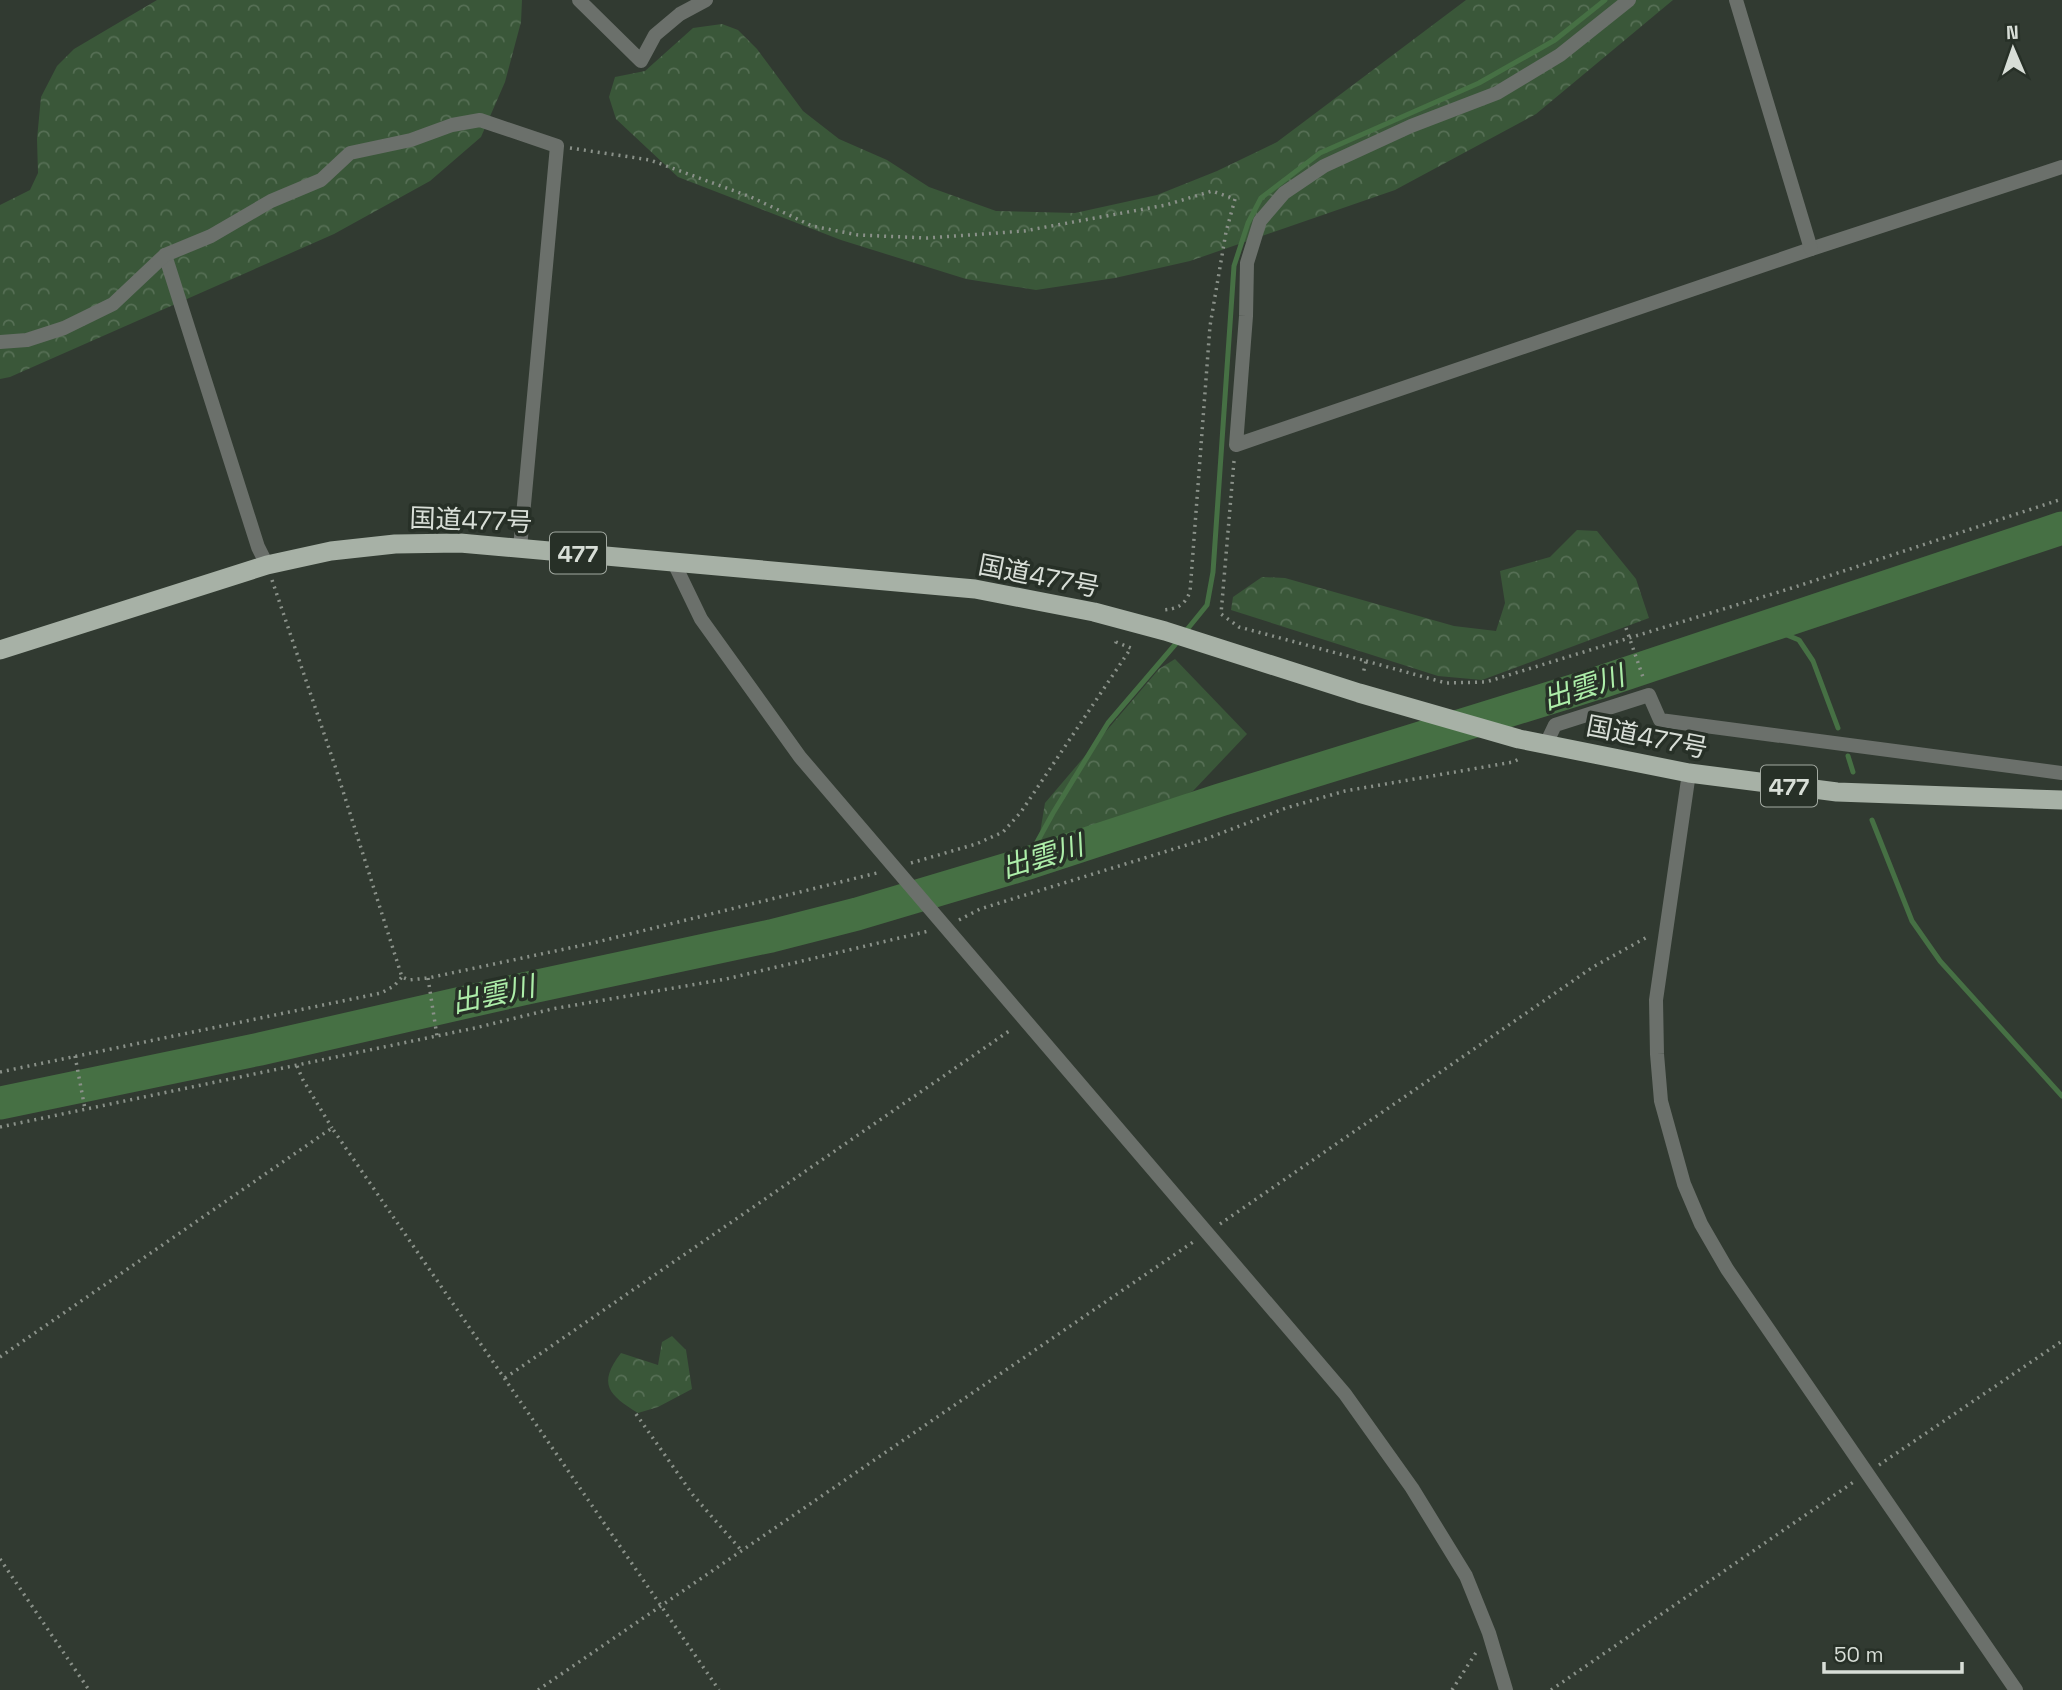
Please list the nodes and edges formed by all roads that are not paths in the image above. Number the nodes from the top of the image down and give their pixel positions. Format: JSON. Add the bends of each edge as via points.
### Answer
{"nodes":[{"id":1,"x":579,"y":0,"type":"edge"},
{"id":2,"x":706,"y":0,"type":"edge"},
{"id":3,"x":1629,"y":0,"type":"edge"},
{"id":4,"x":1736,"y":0,"type":"edge"},
{"id":5,"x":2062,"y":167,"type":"edge"},
{"id":6,"x":1811,"y":249,"type":"junction"},
{"id":7,"x":165,"y":255,"type":"junction"},
{"id":8,"x":0,"y":342,"type":"edge"},
{"id":9,"x":520,"y":548,"type":"junction"},
{"id":10,"x":673,"y":561,"type":"junction"},
{"id":11,"x":267,"y":565,"type":"junction"},
{"id":12,"x":0,"y":650,"type":"edge"},
{"id":13,"x":1546,"y":744,"type":"junction"},
{"id":14,"x":1689,"y":773,"type":"junction"},
{"id":15,"x":2062,"y":773,"type":"edge"},
{"id":16,"x":2062,"y":800,"type":"edge"},
{"id":17,"x":1506,"y":1690,"type":"edge"},
{"id":18,"x":2016,"y":1690,"type":"edge"}],
"edges":[{"from":1,"to":2,"type":"street","via":[[641,61],[655,35],[680,13]]},
{"from":3,"to":6,"type":"street","via":[[1560,55],[1497,93],[1324,166],[1284,193],[1260,221],[1247,263],[1236,445]]},
{"from":4,"to":6,"type":"street"},
{"from":5,"to":6,"type":"street"},
{"from":7,"to":8,"type":"street","via":[[113,304],[64,328],[27,340]]},
{"from":7,"to":9,"type":"street","via":[[321,180],[350,153],[480,120],[556,146]]},
{"from":7,"to":11,"type":"street"},
{"from":9,"to":10,"type":"highway","name":"国道477号","number":"477"},
{"from":9,"to":11,"type":"highway","name":"国道477号","number":"477","via":[[395,544]]},
{"from":10,"to":13,"type":"highway","name":"国道477号","number":"477","via":[[975,589],[1121,619],[1359,693]]},
{"from":10,"to":17,"type":"street","via":[[701,619],[800,757],[1345,1394],[1466,1576]]},
{"from":11,"to":12,"type":"highway","name":"国道477号","number":"477"},
{"from":13,"to":14,"type":"highway","name":"国道477号","number":"477"},
{"from":13,"to":15,"type":"street","via":[[1555,725],[1648,695],[1660,720]]},
{"from":14,"to":16,"type":"highway","name":"国道477号","number":"477","via":[[1837,792]]},
{"from":14,"to":18,"type":"street","via":[[1656,1000],[1661,1101],[1684,1184],[1727,1269]]}]}
